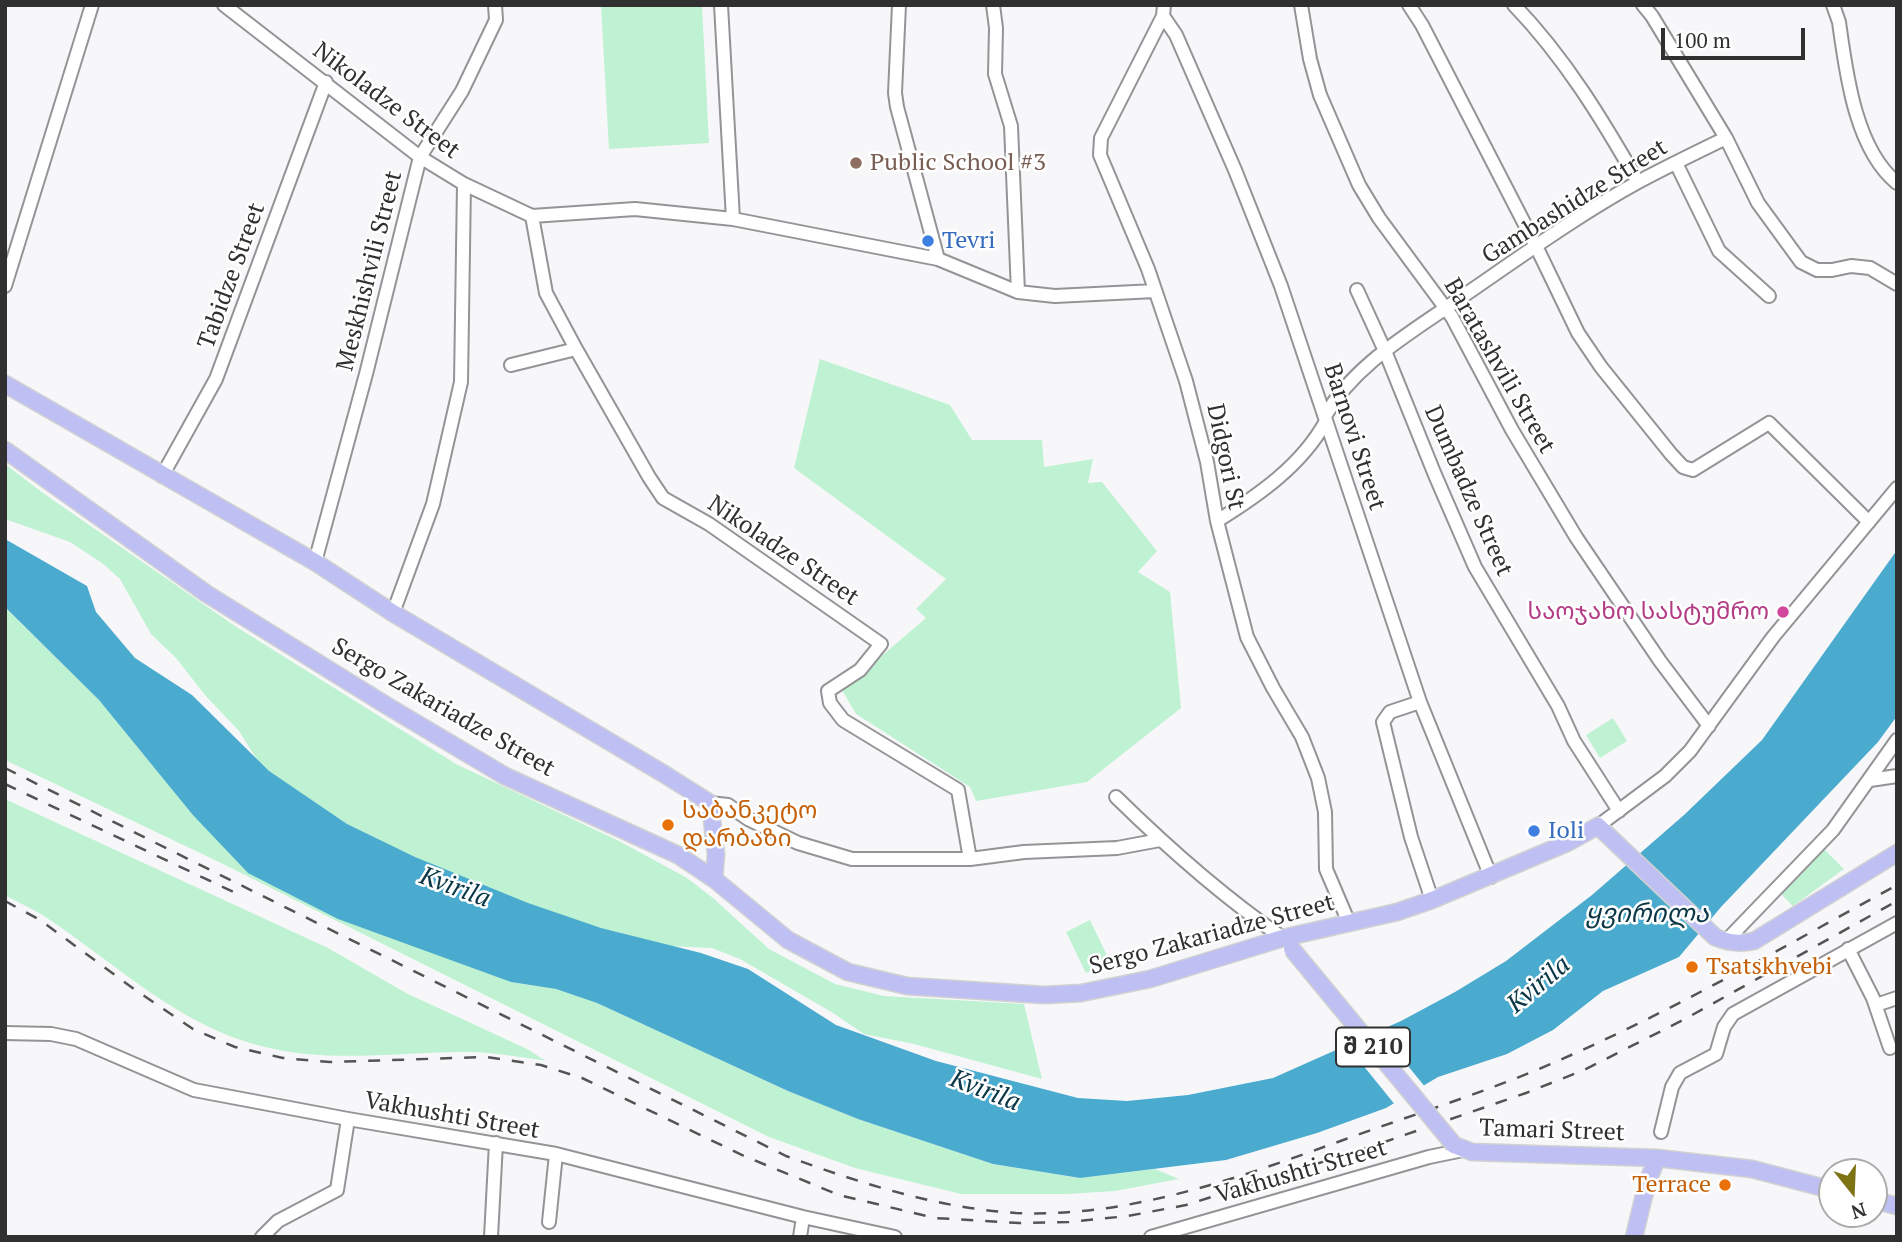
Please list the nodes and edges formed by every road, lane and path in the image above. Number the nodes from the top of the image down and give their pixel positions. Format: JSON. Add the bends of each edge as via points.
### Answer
{"nodes":[{"id":1,"x":93,"y":5,"type":"edge"},
{"id":2,"x":224,"y":5,"type":"edge"},
{"id":3,"x":495,"y":5,"type":"edge"},
{"id":4,"x":721,"y":5,"type":"edge"},
{"id":5,"x":899,"y":5,"type":"edge"},
{"id":6,"x":993,"y":5,"type":"edge"},
{"id":7,"x":1301,"y":5,"type":"edge"},
{"id":8,"x":1409,"y":5,"type":"edge"},
{"id":9,"x":1514,"y":5,"type":"edge"},
{"id":10,"x":1643,"y":5,"type":"edge"},
{"id":11,"x":1833,"y":5,"type":"edge"},
{"id":12,"x":1163,"y":10,"type":"edge"},
{"id":13,"x":326,"y":82,"type":"junction"},
{"id":14,"x":1726,"y":138,"type":"junction"},
{"id":15,"x":420,"y":157,"type":"junction"},
{"id":16,"x":1676,"y":163,"type":"junction"},
{"id":17,"x":1638,"y":182,"type":"junction"},
{"id":18,"x":1897,"y":183,"type":"edge"},
{"id":19,"x":464,"y":184,"type":"junction"},
{"id":20,"x":532,"y":215,"type":"junction"},
{"id":21,"x":733,"y":219,"type":"junction"},
{"id":22,"x":1536,"y":246,"type":"junction"},
{"id":23,"x":938,"y":259,"type":"junction"},
{"id":24,"x":1897,"y":284,"type":"edge"},
{"id":25,"x":5,"y":286,"type":"edge"},
{"id":26,"x":1357,"y":290,"type":"dead end"},
{"id":27,"x":1155,"y":291,"type":"junction"},
{"id":28,"x":1018,"y":292,"type":"junction"},
{"id":29,"x":1769,"y":296,"type":"dead end"},
{"id":30,"x":1446,"y":308,"type":"junction"},
{"id":31,"x":576,"y":349,"type":"junction"},
{"id":32,"x":1385,"y":351,"type":"junction"},
{"id":33,"x":511,"y":365,"type":"dead end"},
{"id":34,"x":5,"y":384,"type":"edge"},
{"id":35,"x":1325,"y":418,"type":"junction"},
{"id":36,"x":5,"y":450,"type":"edge"},
{"id":37,"x":162,"y":476,"type":"junction"},
{"id":38,"x":1897,"y":488,"type":"edge"},
{"id":39,"x":1217,"y":521,"type":"junction"},
{"id":40,"x":1869,"y":522,"type":"junction"},
{"id":41,"x":315,"y":562,"type":"junction"},
{"id":42,"x":393,"y":613,"type":"junction"},
{"id":43,"x":1420,"y":702,"type":"junction"},
{"id":44,"x":1709,"y":726,"type":"junction"},
{"id":45,"x":1897,"y":740,"type":"edge"},
{"id":46,"x":1897,"y":776,"type":"edge"},
{"id":47,"x":1870,"y":780,"type":"junction"},
{"id":48,"x":1116,"y":797,"type":"dead end"},
{"id":49,"x":710,"y":803,"type":"junction"},
{"id":50,"x":1619,"y":811,"type":"junction"},
{"id":51,"x":1598,"y":826,"type":"junction"},
{"id":52,"x":1160,"y":840,"type":"junction"},
{"id":53,"x":1897,"y":853,"type":"edge"},
{"id":54,"x":970,"y":859,"type":"junction"},
{"id":55,"x":1490,"y":877,"type":"junction"},
{"id":56,"x":714,"y":879,"type":"junction"},
{"id":57,"x":1432,"y":900,"type":"junction"},
{"id":58,"x":1349,"y":923,"type":"junction"},
{"id":59,"x":1897,"y":923,"type":"edge"},
{"id":60,"x":1721,"y":939,"type":"junction"},
{"id":61,"x":1287,"y":943,"type":"junction"},
{"id":62,"x":1848,"y":948,"type":"junction"},
{"id":63,"x":1897,"y":998,"type":"edge"},
{"id":64,"x":1876,"y":1005,"type":"junction"},
{"id":65,"x":5,"y":1032,"type":"edge"},
{"id":66,"x":1890,"y":1048,"type":"dead end"},
{"id":67,"x":348,"y":1119,"type":"junction"},
{"id":68,"x":1661,"y":1132,"type":"dead end"},
{"id":69,"x":496,"y":1143,"type":"junction"},
{"id":70,"x":1458,"y":1147,"type":"junction"},
{"id":71,"x":555,"y":1154,"type":"junction"},
{"id":72,"x":1657,"y":1158,"type":"junction"},
{"id":73,"x":1818,"y":1186,"type":"edge"},
{"id":74,"x":803,"y":1217,"type":"junction"},
{"id":75,"x":549,"y":1222,"type":"dead end"},
{"id":76,"x":262,"y":1237,"type":"edge"},
{"id":77,"x":491,"y":1237,"type":"edge"},
{"id":78,"x":800,"y":1237,"type":"edge"},
{"id":79,"x":895,"y":1237,"type":"edge"},
{"id":80,"x":1151,"y":1237,"type":"edge"},
{"id":81,"x":1634,"y":1237,"type":"edge"}],
"edges":[{"from":1,"to":25,"type":"street"},
{"from":2,"to":13,"type":"street","name":"Nikoladze Street"},
{"from":3,"to":15,"type":"street","name":"Meskhishvili Street","via":[[496,20],[462,91]]},
{"from":4,"to":21,"type":"street"},
{"from":5,"to":23,"type":"street","via":[[897,107]]},
{"from":6,"to":28,"type":"street","via":[[995,74],[1011,126]]},
{"from":7,"to":30,"type":"street","name":"Baratashvili Street","via":[[1320,95],[1356,179]]},
{"from":8,"to":22,"type":"street"},
{"from":9,"to":17,"type":"street","via":[[1586,93]]},
{"from":10,"to":14,"type":"street"},
{"from":11,"to":18,"type":"street","via":[[1860,125],[1873,156]]},
{"from":12,"to":27,"type":"street","name":"Didgori St","via":[[1099,146]]},
{"from":12,"to":35,"type":"street","name":"Barnovi Street","via":[[1235,170],[1281,286]]},
{"from":13,"to":15,"type":"street","name":"Nikoladze Street"},
{"from":13,"to":37,"type":"street","name":"Tabidze Street","via":[[216,379]]},
{"from":14,"to":16,"type":"street","name":"Gambashidze Street"},
{"from":14,"to":24,"type":"street","via":[[1758,204],[1801,262],[1817,270],[1870,268]]},
{"from":15,"to":19,"type":"street","name":"Nikoladze Street"},
{"from":15,"to":41,"type":"street","name":"Meskhishvili Street"},
{"from":16,"to":17,"type":"street","name":"Gambashidze Street"},
{"from":16,"to":29,"type":"street","via":[[1719,251]]},
{"from":17,"to":22,"type":"street","name":"Gambashidze Street"},
{"from":19,"to":20,"type":"street","name":"Nikoladze Street"},
{"from":19,"to":42,"type":"street","via":[[461,382],[433,504]]},
{"from":20,"to":21,"type":"street","name":"Nikoladze Street","via":[[635,209]]},
{"from":20,"to":31,"type":"street","name":"Nikoladze Street","via":[[546,292]]},
{"from":21,"to":23,"type":"street","name":"Nikoladze Street"},
{"from":22,"to":30,"type":"street","name":"Gambashidze Street"},
{"from":22,"to":40,"type":"street","via":[[1587,348],[1683,467],[1693,470],[1769,423]]},
{"from":23,"to":28,"type":"street","name":"Nikoladze Street"},
{"from":26,"to":32,"type":"street","name":"Dumbadze Street"},
{"from":27,"to":28,"type":"street","name":"Nikoladze Street","via":[[1055,296]]},
{"from":27,"to":39,"type":"street","name":"Didgori St","via":[[1186,381]]},
{"from":30,"to":32,"type":"street","name":"Gambashidze Street"},
{"from":30,"to":44,"type":"street","name":"Baratashvili Street","via":[[1576,537]]},
{"from":31,"to":33,"type":"street"},
{"from":31,"to":54,"type":"street","name":"Nikoladze Street","via":[[663,498],[709,523],[881,644],[860,670],[828,691],[830,702],[843,720],[958,790]]},
{"from":32,"to":35,"type":"street","name":"Gambashidze Street","via":[[1340,392]]},
{"from":32,"to":50,"type":"street","name":"Dumbadze Street","via":[[1475,567]]},
{"from":34,"to":37,"type":"main road"},
{"from":35,"to":39,"type":"street","name":"Gambashidze Street","via":[[1320,432],[1285,473]]},
{"from":35,"to":43,"type":"street","name":"Barnovi Street"},
{"from":36,"to":56,"type":"main road","name":"Sergo Zakariadze Street","via":[[207,594],[401,714],[505,776],[678,855]]},
{"from":37,"to":41,"type":"main road"},
{"from":38,"to":40,"type":"street"},
{"from":39,"to":58,"type":"street","name":"Didgori St","via":[[1247,637],[1302,737],[1318,778],[1325,812],[1326,869]]},
{"from":40,"to":44,"type":"street","via":[[1773,637]]},
{"from":41,"to":42,"type":"main road"},
{"from":42,"to":49,"type":"main road"},
{"from":43,"to":55,"type":"street","name":"Barnovi Street"},
{"from":43,"to":57,"type":"street","via":[[1390,712],[1383,722],[1411,837]]},
{"from":44,"to":50,"type":"street","via":[[1665,776]]},
{"from":45,"to":47,"type":"street"},
{"from":46,"to":47,"type":"street"},
{"from":47,"to":60,"type":"street","via":[[1816,849]]},
{"from":48,"to":52,"type":"street"},
{"from":49,"to":54,"type":"street","via":[[728,805],[798,843],[852,859]]},
{"from":49,"to":56,"type":"main road"},
{"from":50,"to":51,"type":"street"},
{"from":51,"to":55,"type":"main road","name":"Sergo Zakariadze Street"},
{"from":51,"to":60,"type":"main road"},
{"from":52,"to":54,"type":"street","via":[[1116,848]]},
{"from":52,"to":61,"type":"street"},
{"from":53,"to":60,"type":"main road","via":[[1754,941],[1742,944]]},
{"from":55,"to":57,"type":"main road","name":"Sergo Zakariadze Street"},
{"from":56,"to":61,"type":"main road","name":"Sergo Zakariadze Street","via":[[788,940],[848,972],[907,986],[1080,993]]},
{"from":57,"to":58,"type":"main road","name":"Sergo Zakariadze Street"},
{"from":58,"to":61,"type":"main road","name":"Sergo Zakariadze Street"},
{"from":59,"to":62,"type":"street"},
{"from":61,"to":70,"type":"main road","name":"Tamari Street","number":"შ 210","bridge":true},
{"from":62,"to":64,"type":"street"},
{"from":62,"to":68,"type":"street","via":[[1733,1014],[1716,1054],[1680,1073]]},
{"from":63,"to":64,"type":"street"},
{"from":64,"to":66,"type":"street"},
{"from":65,"to":67,"type":"street","name":"Vakhushti Street","via":[[76,1039],[194,1090]]},
{"from":67,"to":69,"type":"street","name":"Vakhushti Street"},
{"from":67,"to":76,"type":"street","via":[[337,1190],[278,1221]]},
{"from":69,"to":71,"type":"street","name":"Vakhushti Street"},
{"from":69,"to":77,"type":"street"},
{"from":70,"to":72,"type":"main road","name":"Tamari Street","via":[[1472,1152]]},
{"from":70,"to":80,"type":"street","name":"Vakhushti Street"},
{"from":71,"to":74,"type":"street","name":"Vakhushti Street"},
{"from":71,"to":75,"type":"street"},
{"from":72,"to":73,"type":"main road","name":"Tamari Street","via":[[1752,1170]]},
{"from":72,"to":81,"type":"main road"},
{"from":74,"to":78,"type":"street"},
{"from":74,"to":79,"type":"street","name":"Vakhushti Street"}]}
